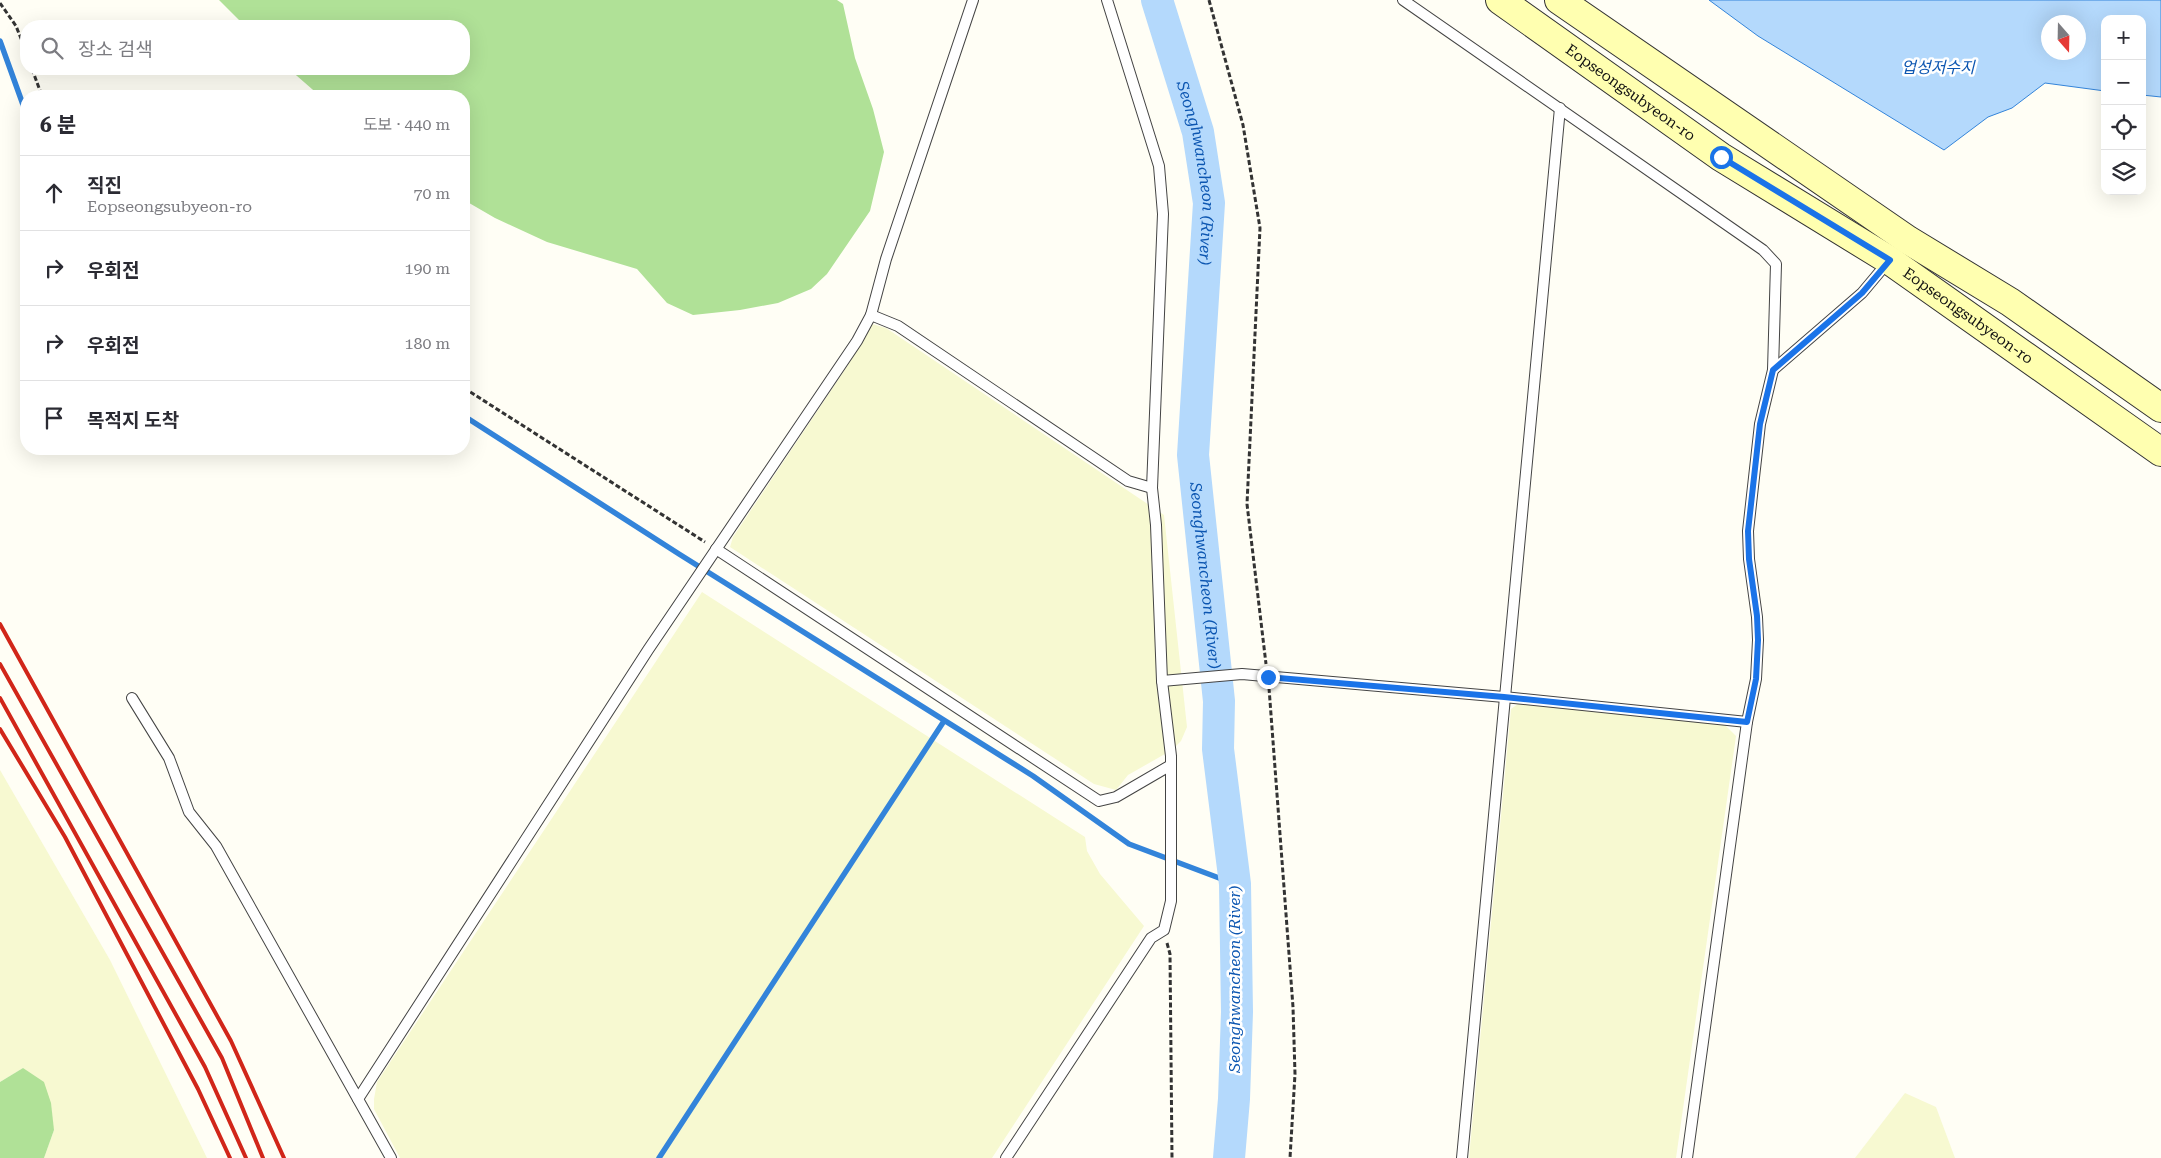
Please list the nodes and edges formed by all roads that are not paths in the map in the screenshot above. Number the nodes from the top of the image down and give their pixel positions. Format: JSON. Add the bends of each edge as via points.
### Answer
{"nodes":[{"id":1,"x":972,"y":0,"type":"edge"},
{"id":2,"x":1106,"y":0,"type":"edge"},
{"id":3,"x":1403,"y":0,"type":"edge"},
{"id":4,"x":1500,"y":0,"type":"edge"},
{"id":5,"x":1559,"y":0,"type":"edge"},
{"id":6,"x":1560,"y":108,"type":"junction"},
{"id":7,"x":1899,"y":250,"type":"junction"},
{"id":8,"x":871,"y":316,"type":"junction"},
{"id":9,"x":1773,"y":370,"type":"junction"},
{"id":10,"x":2161,"y":408,"type":"edge"},
{"id":11,"x":2161,"y":452,"type":"edge"},
{"id":12,"x":1152,"y":488,"type":"junction"},
{"id":13,"x":716,"y":549,"type":"junction"},
{"id":14,"x":1162,"y":681,"type":"junction"},
{"id":15,"x":1504,"y":697,"type":"junction"},
{"id":16,"x":132,"y":698,"type":"dead end"},
{"id":17,"x":1747,"y":722,"type":"junction"},
{"id":18,"x":1171,"y":765,"type":"junction"},
{"id":19,"x":358,"y":1099,"type":"junction"},
{"id":20,"x":391,"y":1158,"type":"edge"},
{"id":21,"x":1006,"y":1158,"type":"edge"},
{"id":22,"x":1462,"y":1158,"type":"edge"},
{"id":23,"x":1687,"y":1158,"type":"edge"}],
"edges":[{"from":1,"to":8,"type":"lane","via":[[886,259]]},
{"from":2,"to":12,"type":"lane","via":[[1159,166],[1163,214]]},
{"from":3,"to":6,"type":"lane"},
{"from":4,"to":7,"type":"main road","name":"Eopseongsubyeon-ro","via":[[1721,157]]},
{"from":5,"to":7,"type":"main road","name":"Eopseongsubyeon-ro"},
{"from":6,"to":9,"type":"lane","via":[[1763,250],[1776,264]]},
{"from":6,"to":15,"type":"lane"},
{"from":7,"to":9,"type":"lane","via":[[1862,293]]},
{"from":7,"to":10,"type":"main road","name":"Eopseongsubyeon-ro","via":[[2010,302]]},
{"from":7,"to":11,"type":"main road","name":"Eopseongsubyeon-ro"},
{"from":8,"to":12,"type":"lane","via":[[898,326],[1128,481]]},
{"from":8,"to":13,"type":"lane"},
{"from":9,"to":17,"type":"lane","via":[[1760,424],[1748,531],[1758,640],[1756,679]]},
{"from":12,"to":14,"type":"lane"},
{"from":13,"to":18,"type":"lane","via":[[1099,801],[1116,797]]},
{"from":13,"to":19,"type":"lane"},
{"from":14,"to":15,"type":"lane","via":[[1242,674]]},
{"from":14,"to":18,"type":"lane"},
{"from":15,"to":17,"type":"lane"},
{"from":15,"to":22,"type":"lane"},
{"from":16,"to":19,"type":"lane","via":[[169,758],[189,812],[216,846]]},
{"from":17,"to":23,"type":"lane"},
{"from":18,"to":21,"type":"lane","via":[[1171,901],[1164,930],[1151,938]]},
{"from":19,"to":20,"type":"lane"}]}
